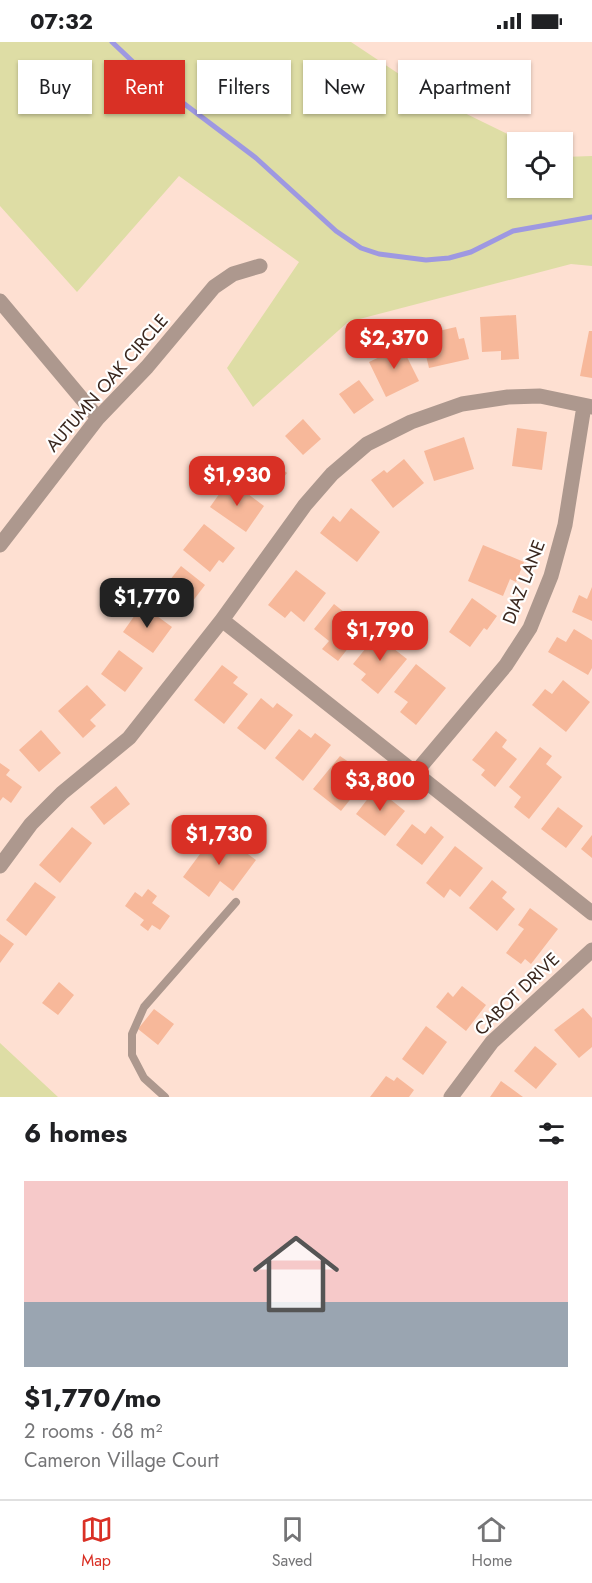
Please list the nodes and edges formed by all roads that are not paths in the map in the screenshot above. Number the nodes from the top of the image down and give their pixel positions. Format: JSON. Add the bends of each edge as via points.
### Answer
{"nodes":[{"id":1,"x":260,"y":266,"type":"dead end"},
{"id":2,"x":0,"y":301,"type":"edge"},
{"id":3,"x":588,"y":406,"type":"edge"},
{"id":4,"x":98,"y":418,"type":"junction"},
{"id":5,"x":0,"y":545,"type":"edge"},
{"id":6,"x":222,"y":620,"type":"junction"},
{"id":7,"x":416,"y":772,"type":"junction"},
{"id":8,"x":0,"y":864,"type":"edge"},
{"id":9,"x":236,"y":902,"type":"dead end"},
{"id":10,"x":592,"y":913,"type":"edge"},
{"id":11,"x":592,"y":950,"type":"edge"},
{"id":12,"x":165,"y":1097,"type":"edge"},
{"id":13,"x":451,"y":1097,"type":"edge"}],
"edges":[{"from":1,"to":4,"type":"street","name":"AUTUMN OAK CIRCLE","via":[[233,274],[214,287],[147,368]]},
{"from":2,"to":4,"type":"street"},
{"from":3,"to":6,"type":"street","via":[[540,396],[462,404],[411,422],[367,444],[332,474],[305,505]]},
{"from":3,"to":7,"type":"street","name":"DIAZ LANE","via":[[565,525],[551,576],[530,628],[506,666]]},
{"from":4,"to":5,"type":"street","name":"AUTUMN OAK CIRCLE"},
{"from":6,"to":7,"type":"street"},
{"from":6,"to":8,"type":"street","via":[[129,738],[62,793]]},
{"from":7,"to":10,"type":"street"},
{"from":9,"to":12,"type":"lane","via":[[144,1007],[132,1034],[132,1055],[144,1078]]},
{"from":11,"to":13,"type":"street","name":"CABOT DRIVE","via":[[492,1042]]}]}
